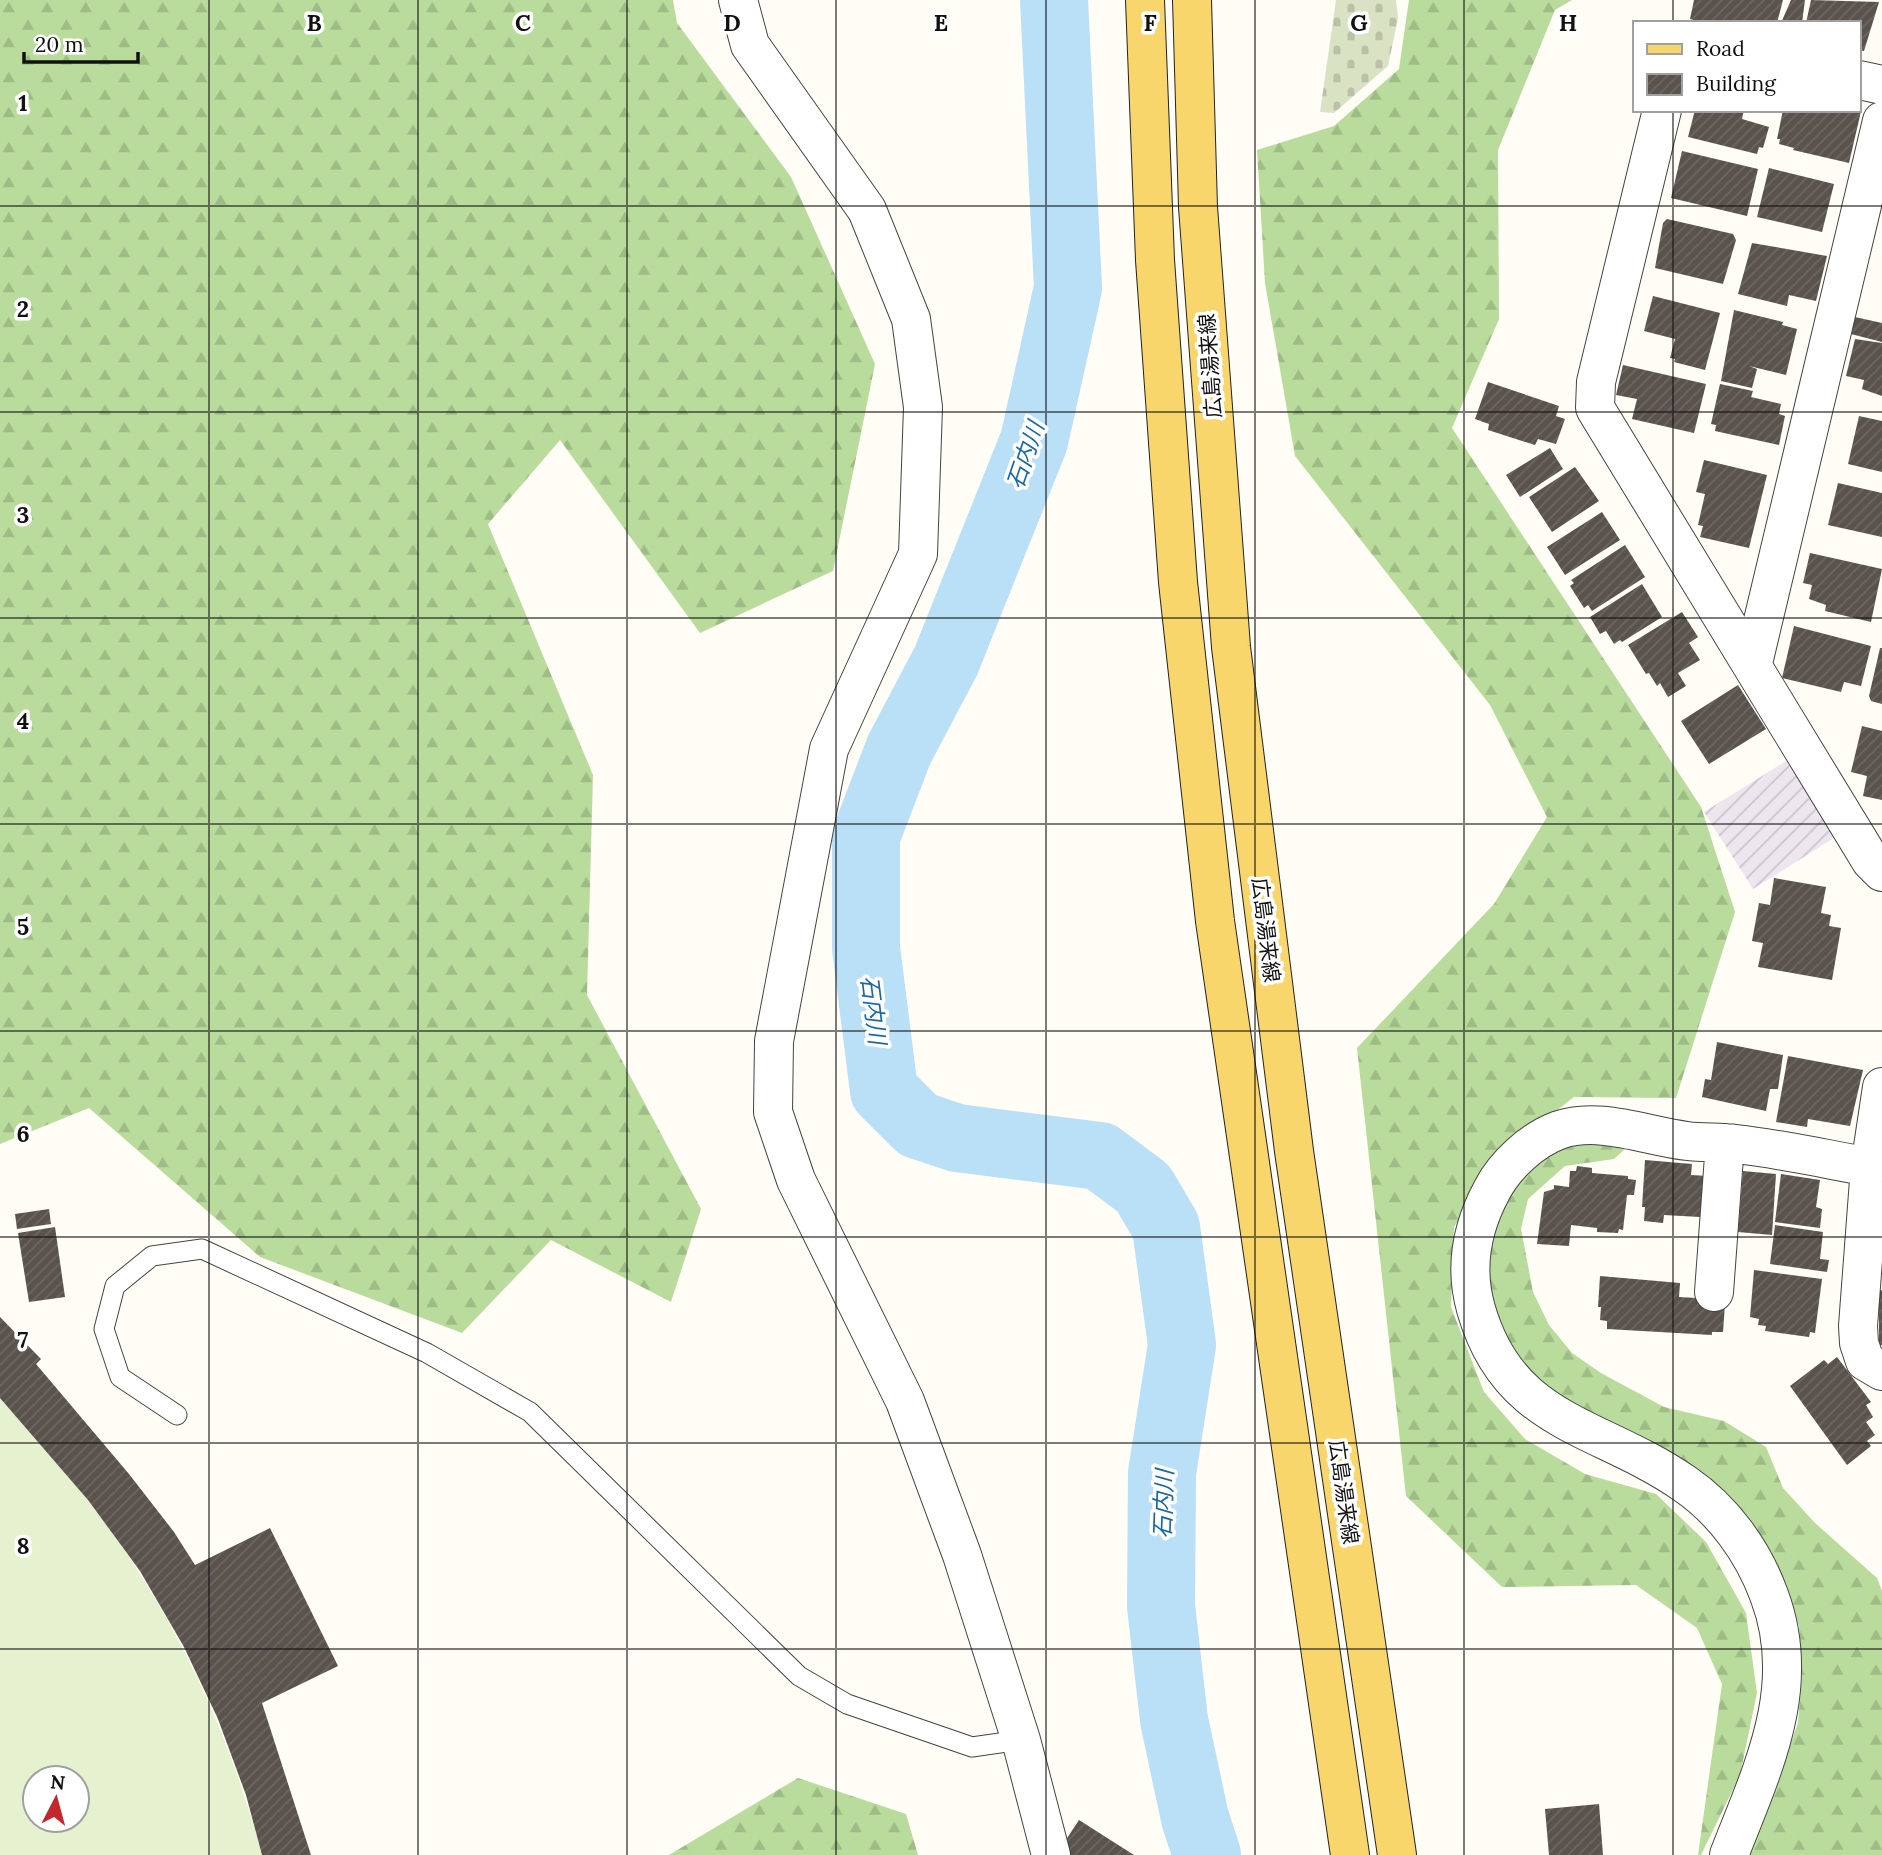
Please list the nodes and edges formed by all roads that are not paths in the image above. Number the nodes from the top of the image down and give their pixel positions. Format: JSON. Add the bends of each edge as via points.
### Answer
{"nodes":[{"id":1,"x":738,"y":0,"type":"edge"},
{"id":2,"x":1145,"y":0,"type":"edge"},
{"id":3,"x":1192,"y":0,"type":"edge"},
{"id":4,"x":1861,"y":80,"type":"edge"},
{"id":5,"x":1882,"y":85,"type":"edge"},
{"id":6,"x":1662,"y":112,"type":"edge"},
{"id":7,"x":1882,"y":121,"type":"edge"},
{"id":8,"x":1753,"y":663,"type":"junction"},
{"id":9,"x":1882,"y":872,"type":"edge"},
{"id":10,"x":1882,"y":1087,"type":"edge"},
{"id":11,"x":1725,"y":1143,"type":"junction"},
{"id":12,"x":1870,"y":1167,"type":"junction"},
{"id":13,"x":1714,"y":1292,"type":"dead end"},
{"id":14,"x":1882,"y":1371,"type":"edge"},
{"id":15,"x":177,"y":1415,"type":"dead end"},
{"id":16,"x":1021,"y":1741,"type":"junction"},
{"id":17,"x":1051,"y":1855,"type":"edge"},
{"id":18,"x":1350,"y":1855,"type":"edge"},
{"id":19,"x":1397,"y":1855,"type":"edge"},
{"id":20,"x":1729,"y":1855,"type":"edge"}],
"edges":[{"from":1,"to":16,"type":"street","via":[[750,45],[867,210],[911,319],[923,407],[918,554],[829,749],[774,1041],[773,1112],[796,1180],[905,1401],[962,1555]]},
{"from":2,"to":18,"type":"main road","via":[[1155,260],[1176,555],[1215,921]]},
{"from":3,"to":19,"type":"main road","name":"広島湯来線","via":[[1198,207],[1231,647],[1294,1151]]},
{"from":4,"to":5,"type":"street"},
{"from":6,"to":8,"type":"street","via":[[1596,382],[1595,408]]},
{"from":7,"to":8,"type":"street"},
{"from":8,"to":9,"type":"street","via":[[1871,861]]},
{"from":10,"to":12,"type":"street"},
{"from":11,"to":12,"type":"street"},
{"from":11,"to":13,"type":"street"},
{"from":11,"to":20,"type":"street","via":[[1601,1126],[1572,1127],[1550,1135],[1500,1175],[1473,1233],[1470,1272],[1482,1331],[1501,1368],[1523,1393],[1693,1491],[1732,1529],[1769,1595],[1783,1659],[1779,1720]]},
{"from":12,"to":14,"type":"street","via":[[1858,1335],[1865,1361]]},
{"from":15,"to":16,"type":"lane","via":[[120,1377],[104,1329],[115,1286],[152,1256],[202,1249],[427,1353],[530,1412],[799,1676],[847,1704],[972,1748]]},
{"from":16,"to":17,"type":"street"}]}
